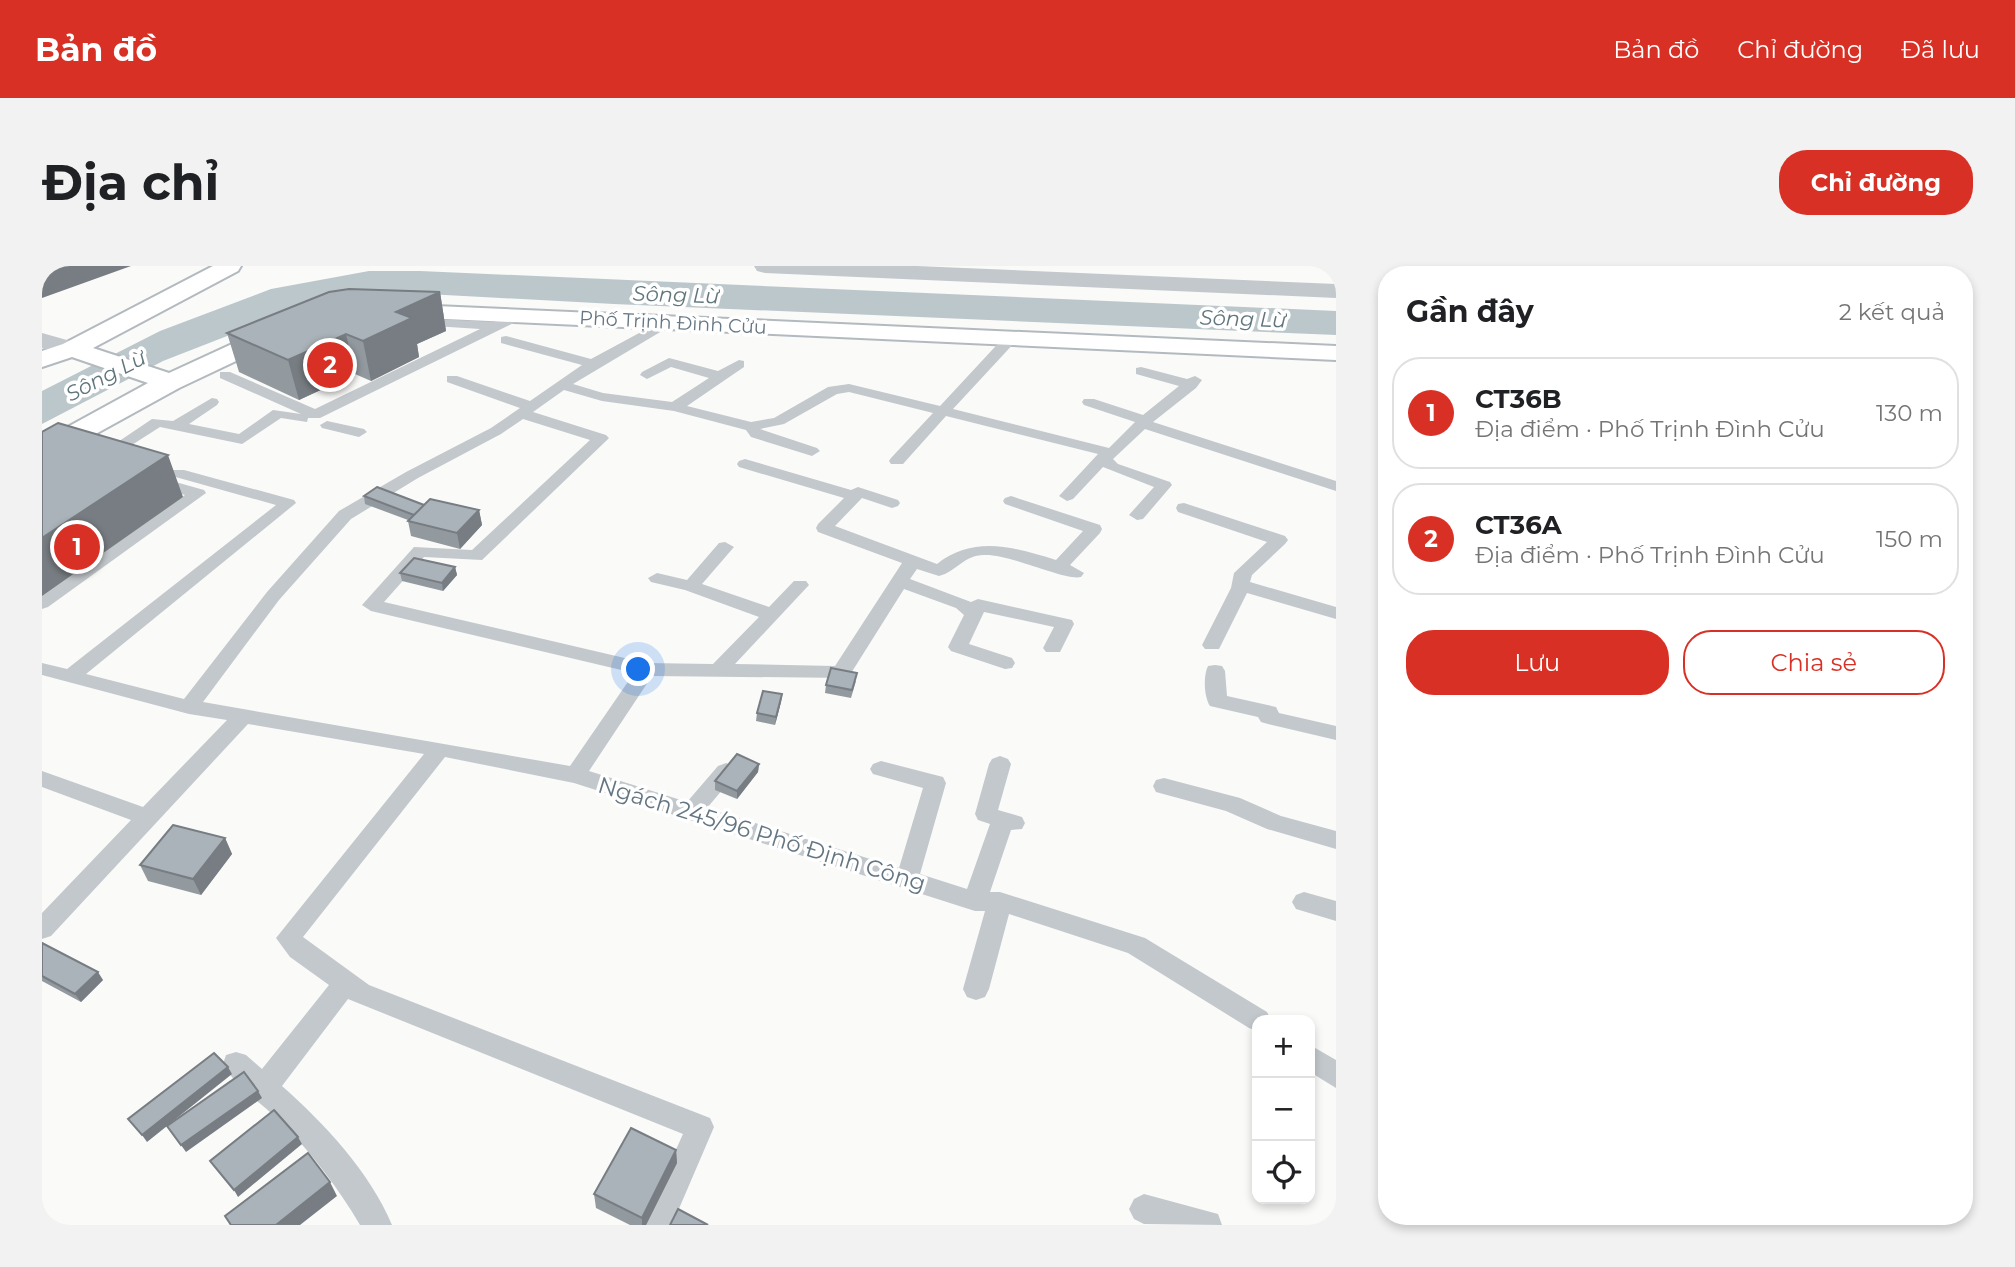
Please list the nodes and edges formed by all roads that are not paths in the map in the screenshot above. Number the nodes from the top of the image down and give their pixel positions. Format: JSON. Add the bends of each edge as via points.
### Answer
{"nodes":[{"id":1,"x":230,"y":266,"type":"edge"},
{"id":2,"x":765,"y":266,"type":"edge"},
{"id":3,"x":888,"y":269,"type":"edge"},
{"id":4,"x":1096,"y":273,"type":"edge"},
{"id":5,"x":1336,"y":291,"type":"edge"},
{"id":6,"x":519,"y":315,"type":"junction"},
{"id":7,"x":370,"y":316,"type":"joint"},
{"id":8,"x":303,"y":322,"type":"edge"},
{"id":9,"x":667,"y":322,"type":"junction"},
{"id":10,"x":495,"y":326,"type":"junction"},
{"id":11,"x":1011,"y":338,"type":"junction"},
{"id":12,"x":42,"y":340,"type":"edge"},
{"id":13,"x":506,"y":340,"type":"dead end"},
{"id":14,"x":82,"y":352,"type":"junction"},
{"id":15,"x":1336,"y":353,"type":"edge"},
{"id":16,"x":42,"y":359,"type":"edge"},
{"id":17,"x":593,"y":364,"type":"junction"},
{"id":18,"x":739,"y":364,"type":"dead end"},
{"id":19,"x":248,"y":365,"type":"edge"},
{"id":20,"x":201,"y":366,"type":"junction"},
{"id":21,"x":1141,"y":370,"type":"dead end"},
{"id":22,"x":225,"y":375,"type":"junction"},
{"id":23,"x":646,"y":375,"type":"dead end"},
{"id":24,"x":719,"y":376,"type":"junction"},
{"id":25,"x":160,"y":378,"type":"junction"},
{"id":26,"x":452,"y":379,"type":"dead end"},
{"id":27,"x":561,"y":385,"type":"junction"},
{"id":28,"x":361,"y":399,"type":"dead end"},
{"id":29,"x":212,"y":401,"type":"dead end"},
{"id":30,"x":1089,"y":402,"type":"dead end"},
{"id":31,"x":675,"y":407,"type":"junction"},
{"id":32,"x":525,"y":410,"type":"junction"},
{"id":33,"x":943,"y":410,"type":"junction"},
{"id":34,"x":1143,"y":421,"type":"junction"},
{"id":35,"x":177,"y":425,"type":"junction"},
{"id":36,"x":327,"y":425,"type":"junction"},
{"id":37,"x":751,"y":427,"type":"junction"},
{"id":38,"x":359,"y":432,"type":"dead end"},
{"id":39,"x":812,"y":450,"type":"dead end"},
{"id":40,"x":74,"y":452,"type":"edge"},
{"id":41,"x":1108,"y":455,"type":"junction"},
{"id":42,"x":897,"y":461,"type":"dead end"},
{"id":43,"x":745,"y":464,"type":"dead end"},
{"id":44,"x":141,"y":468,"type":"junction"},
{"id":45,"x":117,"y":471,"type":"edge"},
{"id":46,"x":221,"y":485,"type":"junction"},
{"id":47,"x":1336,"y":486,"type":"edge"},
{"id":48,"x":855,"y":496,"type":"junction"},
{"id":49,"x":1067,"y":496,"type":"dead end"},
{"id":50,"x":1011,"y":501,"type":"dead end"},
{"id":51,"x":892,"y":503,"type":"dead end"},
{"id":52,"x":1184,"y":508,"type":"dead end"},
{"id":53,"x":1137,"y":514,"type":"dead end"},
{"id":54,"x":725,"y":547,"type":"dead end"},
{"id":55,"x":912,"y":562,"type":"junction"},
{"id":56,"x":657,"y":578,"type":"dead end"},
{"id":57,"x":898,"y":582,"type":"junction"},
{"id":58,"x":800,"y":585,"type":"dead end"},
{"id":59,"x":1240,"y":585,"type":"junction"},
{"id":60,"x":691,"y":586,"type":"junction"},
{"id":61,"x":42,"y":603,"type":"edge"},
{"id":62,"x":1336,"y":613,"type":"edge"},
{"id":63,"x":42,"y":614,"type":"edge"},
{"id":64,"x":974,"y":614,"type":"junction"},
{"id":65,"x":773,"y":615,"type":"junction"},
{"id":66,"x":1212,"y":645,"type":"dead end"},
{"id":67,"x":1053,"y":648,"type":"dead end"},
{"id":68,"x":1005,"y":663,"type":"dead end"},
{"id":69,"x":42,"y":669,"type":"edge"},
{"id":70,"x":646,"y":669,"type":"junction"},
{"id":71,"x":718,"y":671,"type":"junction"},
{"id":72,"x":1215,"y":671,"type":"dead end"},
{"id":73,"x":69,"y":677,"type":"junction"},
{"id":74,"x":189,"y":707,"type":"junction"},
{"id":75,"x":242,"y":717,"type":"junction"},
{"id":76,"x":1336,"y":733,"type":"edge"},
{"id":77,"x":440,"y":749,"type":"junction"},
{"id":78,"x":1000,"y":764,"type":"dead end"},
{"id":79,"x":881,"y":769,"type":"dead end"},
{"id":80,"x":726,"y":771,"type":"edge"},
{"id":81,"x":575,"y":775,"type":"junction"},
{"id":82,"x":42,"y":779,"type":"edge"},
{"id":83,"x":1164,"y":786,"type":"dead end"},
{"id":84,"x":692,"y":811,"type":"junction"},
{"id":85,"x":148,"y":818,"type":"junction"},
{"id":86,"x":1336,"y":840,"type":"edge"},
{"id":87,"x":907,"y":879,"type":"junction"},
{"id":88,"x":975,"y":901,"type":"junction"},
{"id":89,"x":1000,"y":902,"type":"junction"},
{"id":90,"x":1304,"y":902,"type":"dead end"},
{"id":91,"x":1336,"y":911,"type":"edge"},
{"id":92,"x":42,"y":929,"type":"edge"},
{"id":93,"x":346,"y":982,"type":"junction"},
{"id":94,"x":975,"y":989,"type":"dead end"},
{"id":95,"x":1252,"y":1016,"type":"edge"},
{"id":96,"x":1315,"y":1061,"type":"edge"},
{"id":97,"x":236,"y":1064,"type":"dead end"},
{"id":98,"x":1336,"y":1076,"type":"edge"},
{"id":99,"x":265,"y":1087,"type":"junction"},
{"id":100,"x":1144,"y":1209,"type":"dead end"},
{"id":101,"x":377,"y":1225,"type":"edge"},
{"id":102,"x":657,"y":1225,"type":"edge"},
{"id":103,"x":1206,"y":1225,"type":"edge"}],
"edges":[{"from":1,"to":14,"type":"main road"},
{"from":2,"to":3,"type":"street"},
{"from":3,"to":4,"type":"street"},
{"from":4,"to":5,"type":"street"},
{"from":6,"to":7,"type":"main road","name":"Phố Trịnh Đình Cửu"},
{"from":6,"to":9,"type":"main road","name":"Phố Trịnh Đình Cửu"},
{"from":6,"to":10,"type":"lane"},
{"from":7,"to":10,"type":"lane"},
{"from":8,"to":20,"type":"main road"},
{"from":9,"to":11,"type":"main road","name":"Phố Trịnh Đình Cửu"},
{"from":9,"to":17,"type":"lane"},
{"from":10,"to":22,"type":"lane","via":[[315,415]]},
{"from":11,"to":15,"type":"main road","name":"Phố Trịnh Đình Cửu"},
{"from":11,"to":33,"type":"lane"},
{"from":12,"to":14,"type":"street"},
{"from":13,"to":17,"type":"lane"},
{"from":14,"to":16,"type":"main road"},
{"from":14,"to":25,"type":"main road"},
{"from":17,"to":27,"type":"lane"},
{"from":18,"to":24,"type":"lane"},
{"from":19,"to":22,"type":"lane"},
{"from":20,"to":22,"type":"lane"},
{"from":20,"to":25,"type":"main road"},
{"from":21,"to":34,"type":"lane","via":[[1193,382]]},
{"from":23,"to":24,"type":"lane","via":[[669,362]]},
{"from":24,"to":31,"type":"lane"},
{"from":25,"to":40,"type":"main road"},
{"from":26,"to":32,"type":"lane"},
{"from":27,"to":31,"type":"lane","via":[[602,397]]},
{"from":27,"to":32,"type":"lane"},
{"from":28,"to":36,"type":"lane"},
{"from":29,"to":35,"type":"lane"},
{"from":30,"to":34,"type":"lane"},
{"from":31,"to":37,"type":"lane"},
{"from":32,"to":70,"type":"lane","via":[[601,438],[476,556],[420,551],[371,605]]},
{"from":32,"to":74,"type":"lane","via":[[496,431],[345,515],[273,596]]},
{"from":33,"to":37,"type":"lane","via":[[849,388],[833,390],[779,421]]},
{"from":33,"to":41,"type":"lane"},
{"from":33,"to":42,"type":"lane"},
{"from":34,"to":41,"type":"lane"},
{"from":34,"to":47,"type":"lane"},
{"from":35,"to":36,"type":"lane","via":[[242,439],[278,413]]},
{"from":35,"to":40,"type":"lane","via":[[157,422]]},
{"from":36,"to":38,"type":"lane"},
{"from":37,"to":39,"type":"lane","via":[[756,435]]},
{"from":40,"to":44,"type":"lane"},
{"from":40,"to":45,"type":"lane"},
{"from":41,"to":49,"type":"lane"},
{"from":41,"to":53,"type":"lane","via":[[1112,467],[1164,485]]},
{"from":43,"to":48,"type":"lane"},
{"from":44,"to":46,"type":"lane"},
{"from":44,"to":61,"type":"lane","via":[[198,493]]},
{"from":46,"to":63,"type":"lane"},
{"from":46,"to":73,"type":"lane","via":[[288,503]]},
{"from":48,"to":51,"type":"lane","via":[[858,492]]},
{"from":48,"to":55,"type":"lane","via":[[824,528]]},
{"from":50,"to":55,"type":"lane","via":[[1094,529],[1067,570],[991,549],[956,557],[939,572]]},
{"from":52,"to":59,"type":"lane","via":[[1279,540],[1243,573]]},
{"from":54,"to":60,"type":"lane"},
{"from":55,"to":57,"type":"lane"},
{"from":56,"to":60,"type":"lane"},
{"from":57,"to":64,"type":"lane","via":[[962,604]]},
{"from":57,"to":71,"type":"lane","via":[[841,673]]},
{"from":58,"to":65,"type":"lane"},
{"from":59,"to":62,"type":"lane"},
{"from":59,"to":66,"type":"lane"},
{"from":60,"to":65,"type":"lane"},
{"from":64,"to":67,"type":"lane","via":[[978,605],[1065,624]]},
{"from":64,"to":68,"type":"lane","via":[[958,647]]},
{"from":65,"to":71,"type":"lane"},
{"from":69,"to":73,"type":"lane","name":"Ngách 245/96 Phố Định Công"},
{"from":70,"to":71,"type":"lane"},
{"from":70,"to":81,"type":"lane"},
{"from":72,"to":76,"type":"lane","via":[[1217,701]]},
{"from":73,"to":74,"type":"lane","name":"Ngách 245/96 Phố Định Công"},
{"from":74,"to":75,"type":"lane","name":"Ngách 245/96 Phố Định Công"},
{"from":75,"to":77,"type":"lane","name":"Ngách 245/96 Phố Định Công"},
{"from":75,"to":85,"type":"lane"},
{"from":77,"to":81,"type":"lane","name":"Ngách 245/96 Phố Định Công"},
{"from":77,"to":93,"type":"lane","via":[[288,937],[299,950]]},
{"from":78,"to":88,"type":"lane","via":[[986,814],[1010,822]]},
{"from":79,"to":87,"type":"lane","via":[[935,783]]},
{"from":80,"to":84,"type":"lane"},
{"from":81,"to":84,"type":"lane","name":"Ngách 245/96 Phố Định Công"},
{"from":82,"to":85,"type":"lane"},
{"from":83,"to":86,"type":"lane"},
{"from":84,"to":87,"type":"lane","name":"Ngách 245/96 Phố Định Công"},
{"from":85,"to":92,"type":"lane"},
{"from":87,"to":88,"type":"lane","name":"Ngách 245/96 Phố Định Công"},
{"from":88,"to":89,"type":"lane","name":"Ngách 245/96 Phố Định Công"},
{"from":89,"to":94,"type":"lane"},
{"from":89,"to":95,"type":"lane","name":"Ngách 245/96 Phố Định Công","via":[[1136,945]]},
{"from":90,"to":91,"type":"lane"},
{"from":93,"to":99,"type":"lane"},
{"from":93,"to":102,"type":"lane","via":[[360,993],[700,1127]]},
{"from":96,"to":98,"type":"lane"},
{"from":97,"to":99,"type":"lane"},
{"from":99,"to":101,"type":"lane","via":[[323,1146]]},
{"from":100,"to":103,"type":"lane"}]}
